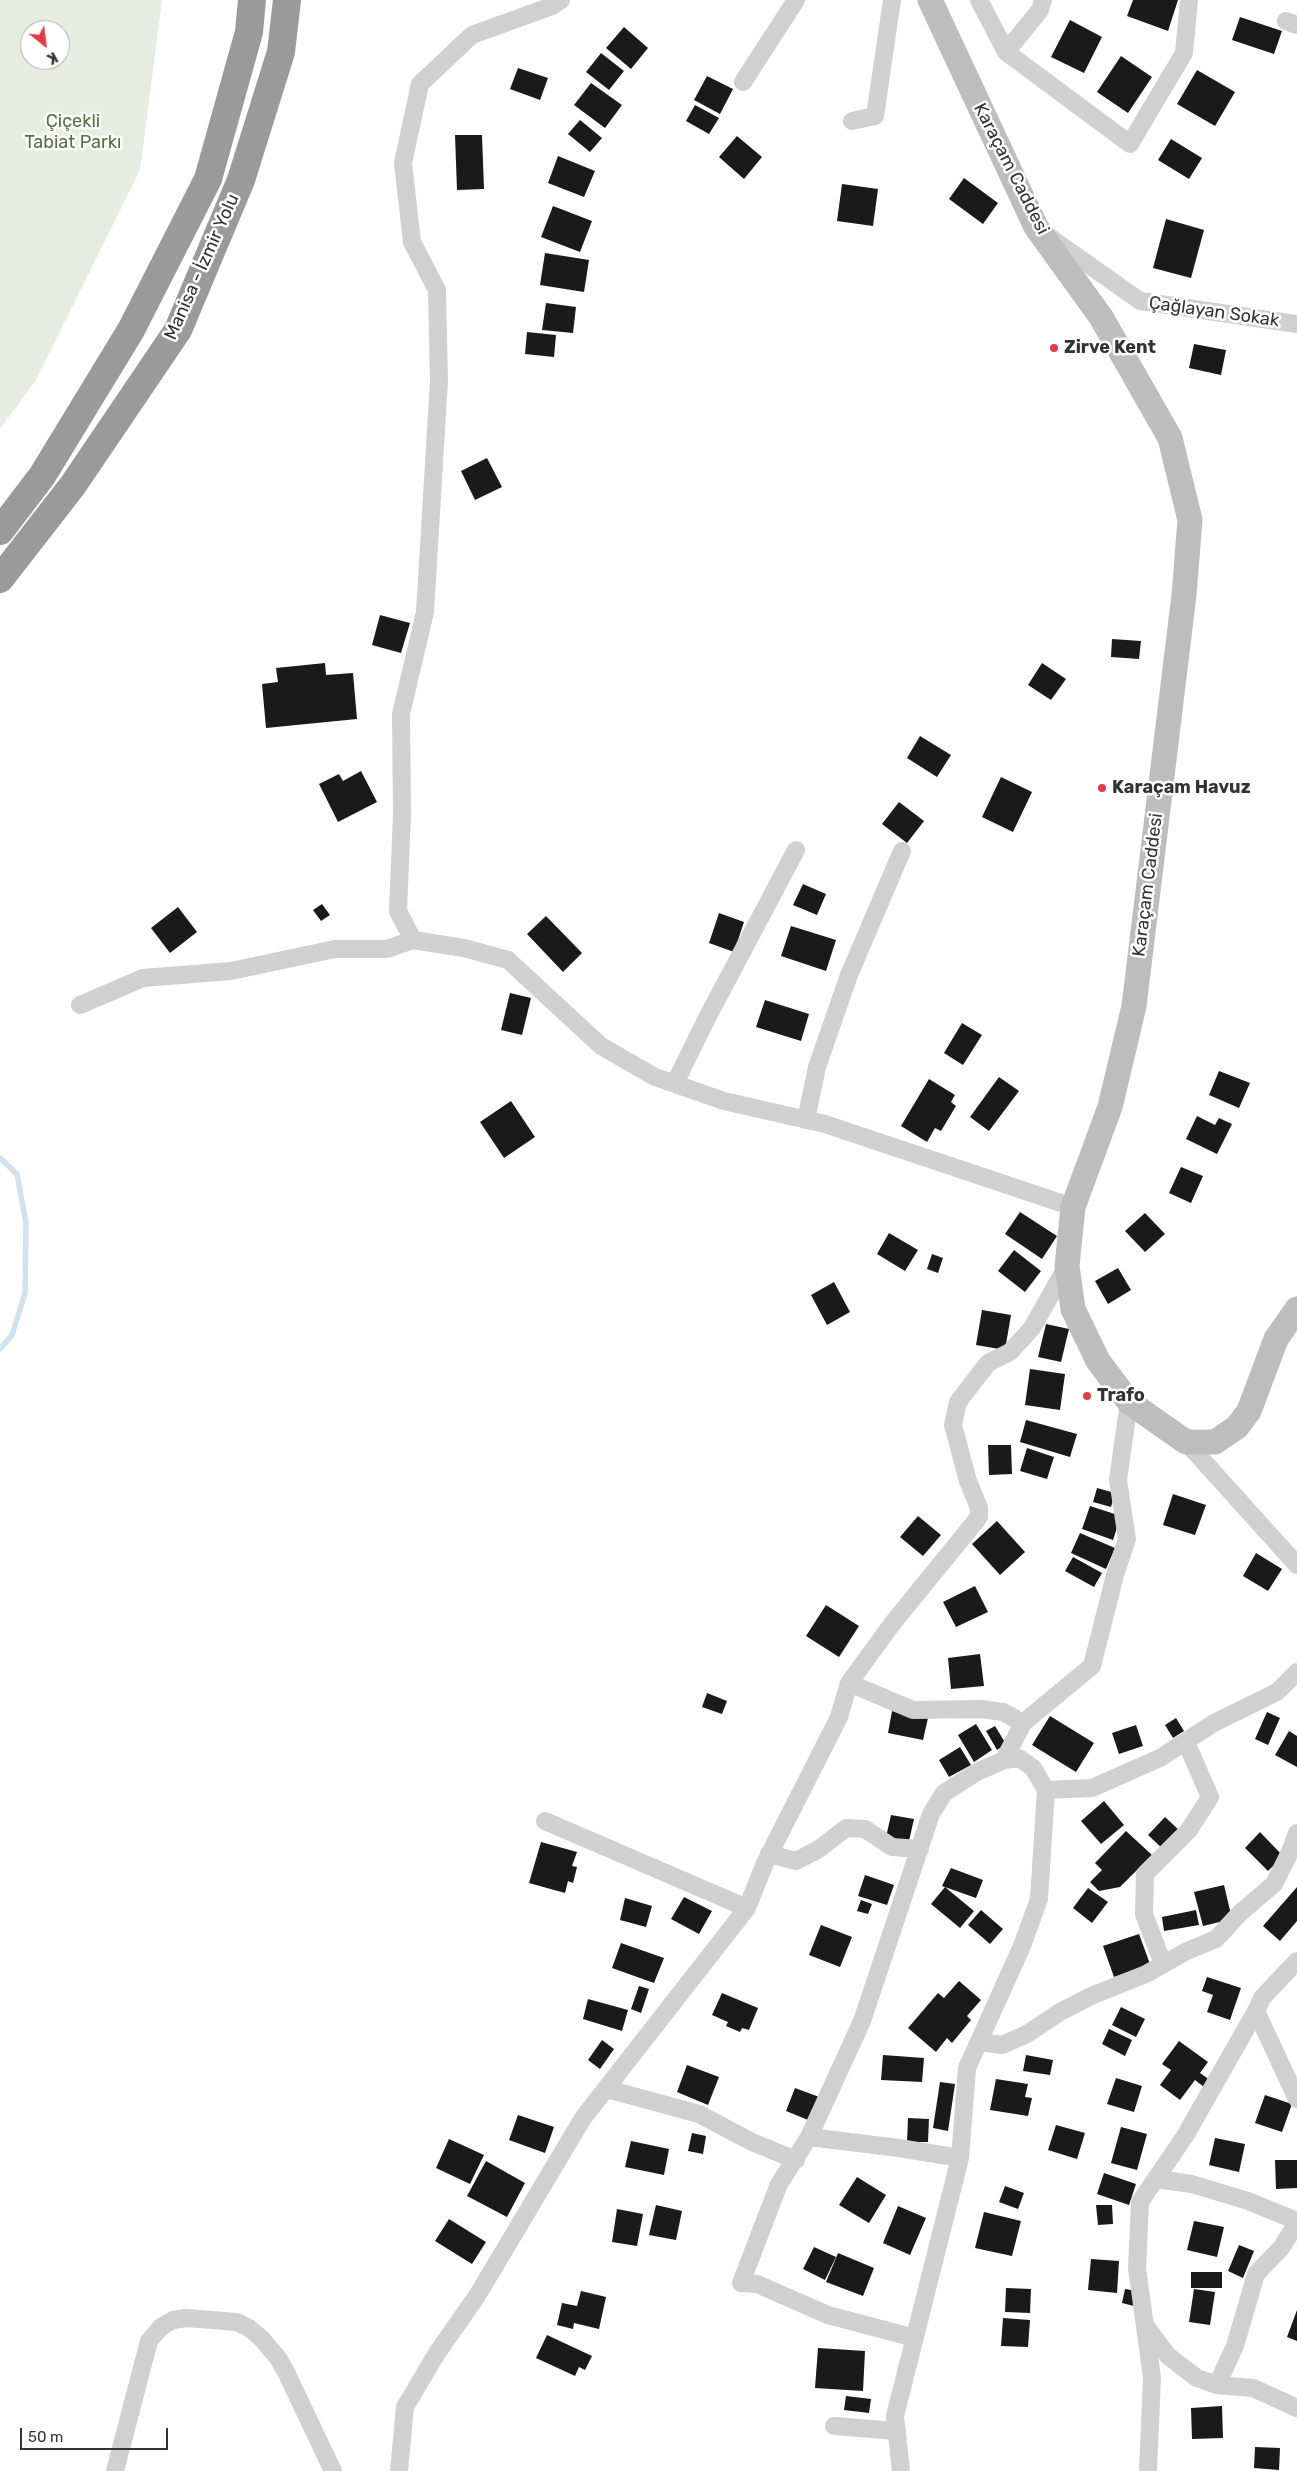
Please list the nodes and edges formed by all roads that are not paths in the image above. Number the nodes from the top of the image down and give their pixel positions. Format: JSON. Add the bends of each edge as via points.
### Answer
{"nodes":[{"id":1,"x":252,"y":0,"type":"edge"},
{"id":2,"x":287,"y":0,"type":"edge"},
{"id":3,"x":561,"y":0,"type":"edge"},
{"id":4,"x":796,"y":0,"type":"edge"},
{"id":5,"x":892,"y":0,"type":"edge"},
{"id":6,"x":930,"y":0,"type":"edge"},
{"id":7,"x":979,"y":0,"type":"edge"},
{"id":8,"x":1043,"y":0,"type":"edge"},
{"id":9,"x":1189,"y":0,"type":"edge"},
{"id":10,"x":1006,"y":52,"type":"junction"},
{"id":11,"x":743,"y":82,"type":"dead end"},
{"id":12,"x":852,"y":121,"type":"dead end"},
{"id":13,"x":1036,"y":227,"type":"junction"},
{"id":14,"x":1297,"y":324,"type":"edge"},
{"id":15,"x":0,"y":531,"type":"edge"},
{"id":16,"x":0,"y":578,"type":"edge"},
{"id":17,"x":796,"y":850,"type":"dead end"},
{"id":18,"x":902,"y":851,"type":"dead end"},
{"id":19,"x":413,"y":940,"type":"junction"},
{"id":20,"x":80,"y":1005,"type":"dead end"},
{"id":21,"x":675,"y":1083,"type":"junction"},
{"id":22,"x":806,"y":1120,"type":"junction"},
{"id":23,"x":1074,"y":1208,"type":"junction"},
{"id":24,"x":1067,"y":1266,"type":"junction"},
{"id":25,"x":1297,"y":1309,"type":"edge"},
{"id":26,"x":1130,"y":1402,"type":"junction"},
{"id":27,"x":1186,"y":1442,"type":"junction"},
{"id":28,"x":1297,"y":1565,"type":"edge"},
{"id":29,"x":1297,"y":1672,"type":"edge"},
{"id":30,"x":848,"y":1683,"type":"junction"},
{"id":31,"x":1023,"y":1722,"type":"junction"},
{"id":32,"x":1186,"y":1742,"type":"junction"},
{"id":33,"x":1004,"y":1760,"type":"junction"},
{"id":34,"x":1046,"y":1790,"type":"junction"},
{"id":35,"x":545,"y":1821,"type":"dead end"},
{"id":36,"x":1297,"y":1833,"type":"edge"},
{"id":37,"x":920,"y":1849,"type":"junction"},
{"id":38,"x":769,"y":1854,"type":"junction"},
{"id":39,"x":747,"y":1908,"type":"junction"},
{"id":40,"x":1297,"y":1961,"type":"edge"},
{"id":41,"x":1163,"y":1964,"type":"junction"},
{"id":42,"x":1256,"y":2010,"type":"junction"},
{"id":43,"x":979,"y":2042,"type":"junction"},
{"id":44,"x":607,"y":2089,"type":"junction"},
{"id":45,"x":1297,"y":2099,"type":"edge"},
{"id":46,"x":809,"y":2137,"type":"junction"},
{"id":47,"x":960,"y":2158,"type":"junction"},
{"id":48,"x":796,"y":2160,"type":"junction"},
{"id":49,"x":1156,"y":2179,"type":"junction"},
{"id":50,"x":1297,"y":2222,"type":"edge"},
{"id":51,"x":1144,"y":2323,"type":"junction"},
{"id":52,"x":915,"y":2338,"type":"junction"},
{"id":53,"x":1217,"y":2385,"type":"junction"},
{"id":54,"x":1297,"y":2408,"type":"edge"},
{"id":55,"x":834,"y":2426,"type":"dead end"},
{"id":56,"x":897,"y":2432,"type":"junction"},
{"id":57,"x":115,"y":2471,"type":"edge"},
{"id":58,"x":333,"y":2471,"type":"edge"},
{"id":59,"x":398,"y":2471,"type":"edge"},
{"id":60,"x":901,"y":2471,"type":"edge"},
{"id":61,"x":1148,"y":2471,"type":"edge"}],
"edges":[{"from":1,"to":15,"type":"highway","name":"Manisa - İzmir Yolu","via":[[249,32],[208,179],[131,330],[42,476]]},
{"from":2,"to":16,"type":"highway","name":"Manisa - İzmir Yolu","via":[[281,52],[241,180],[178,330],[72,485]]},
{"from":3,"to":19,"type":"street","via":[[472,35],[420,84],[403,163],[412,242],[437,290],[439,381],[425,612],[401,714],[402,814],[398,911]]},
{"from":4,"to":11,"type":"street"},
{"from":5,"to":12,"type":"street","via":[[875,116]]},
{"from":6,"to":13,"type":"street","name":"Karaçam Caddesi"},
{"from":7,"to":10,"type":"street"},
{"from":8,"to":10,"type":"street","via":[[1040,10]]},
{"from":9,"to":10,"type":"street","via":[[1184,53],[1130,144]]},
{"from":13,"to":14,"type":"street","name":"Çağlayan Sokak","via":[[1140,301]]},
{"from":13,"to":23,"type":"street","name":"Karaçam Caddesi","via":[[1101,317],[1170,438],[1190,520],[1184,595],[1134,1006],[1110,1107]]},
{"from":17,"to":21,"type":"street"},
{"from":18,"to":22,"type":"street","via":[[849,975],[817,1067]]},
{"from":19,"to":20,"type":"street","via":[[387,949],[335,949],[231,971],[144,978]]},
{"from":19,"to":21,"type":"street","via":[[464,948],[508,960],[602,1046],[655,1076]]},
{"from":21,"to":22,"type":"street","via":[[724,1101]]},
{"from":22,"to":23,"type":"street"},
{"from":23,"to":24,"type":"street","name":"Karaçam Caddesi"},
{"from":24,"to":26,"type":"street","name":"Karaçam Caddesi","via":[[1073,1310],[1098,1362]]},
{"from":24,"to":30,"type":"street","via":[[1032,1328],[1010,1352],[988,1363],[958,1402],[953,1425],[979,1517]]},
{"from":25,"to":27,"type":"street","via":[[1276,1339],[1249,1411],[1237,1427],[1214,1442]]},
{"from":26,"to":27,"type":"street","name":"Karaçam Caddesi"},
{"from":26,"to":31,"type":"street","via":[[1118,1480],[1127,1539],[1092,1666]]},
{"from":27,"to":28,"type":"street"},
{"from":29,"to":32,"type":"street","via":[[1277,1692],[1214,1723]]},
{"from":30,"to":31,"type":"street","via":[[913,1710],[981,1709],[1003,1712]]},
{"from":30,"to":38,"type":"street","via":[[839,1717]]},
{"from":31,"to":33,"type":"street"},
{"from":32,"to":34,"type":"street","via":[[1160,1758],[1092,1788]]},
{"from":32,"to":41,"type":"street","via":[[1210,1797],[1189,1830],[1145,1874],[1144,1914]]},
{"from":33,"to":34,"type":"street","via":[[1020,1758],[1033,1768]]},
{"from":33,"to":37,"type":"street","via":[[944,1793],[931,1814]]},
{"from":34,"to":43,"type":"street","via":[[1039,1899],[1022,1946]]},
{"from":35,"to":39,"type":"street"},
{"from":36,"to":41,"type":"street","via":[[1274,1884],[1216,1939]]},
{"from":37,"to":38,"type":"street","via":[[892,1847],[865,1829],[846,1828],[819,1849],[796,1861]]},
{"from":37,"to":46,"type":"street","via":[[862,2021]]},
{"from":38,"to":39,"type":"street"},
{"from":39,"to":44,"type":"street"},
{"from":40,"to":42,"type":"street","via":[[1262,1998]]},
{"from":41,"to":43,"type":"street","via":[[1060,2012],[1028,2034],[1002,2045]]},
{"from":42,"to":45,"type":"street"},
{"from":42,"to":49,"type":"street","via":[[1185,2136]]},
{"from":43,"to":47,"type":"street","via":[[967,2068]]},
{"from":44,"to":48,"type":"street","via":[[699,2114],[752,2142]]},
{"from":44,"to":59,"type":"street","via":[[583,2118],[477,2296],[437,2353],[405,2407]]},
{"from":46,"to":47,"type":"street"},
{"from":46,"to":48,"type":"street"},
{"from":47,"to":52,"type":"street"},
{"from":48,"to":52,"type":"street","via":[[779,2184],[741,2283],[757,2284],[828,2315]]},
{"from":49,"to":50,"type":"street","via":[[1192,2184],[1239,2198]]},
{"from":49,"to":51,"type":"street","via":[[1140,2202],[1137,2268]]},
{"from":50,"to":53,"type":"street","via":[[1281,2248],[1256,2274],[1235,2346]]},
{"from":51,"to":53,"type":"street","via":[[1168,2356],[1197,2378]]},
{"from":51,"to":61,"type":"street","via":[[1152,2378]]},
{"from":52,"to":56,"type":"street","via":[[895,2416]]},
{"from":53,"to":54,"type":"street","via":[[1253,2388]]},
{"from":55,"to":56,"type":"street"},
{"from":56,"to":60,"type":"street"},
{"from":57,"to":58,"type":"street","via":[[149,2341],[161,2327],[173,2320],[186,2318],[237,2322],[262,2339],[286,2372]]}]}
